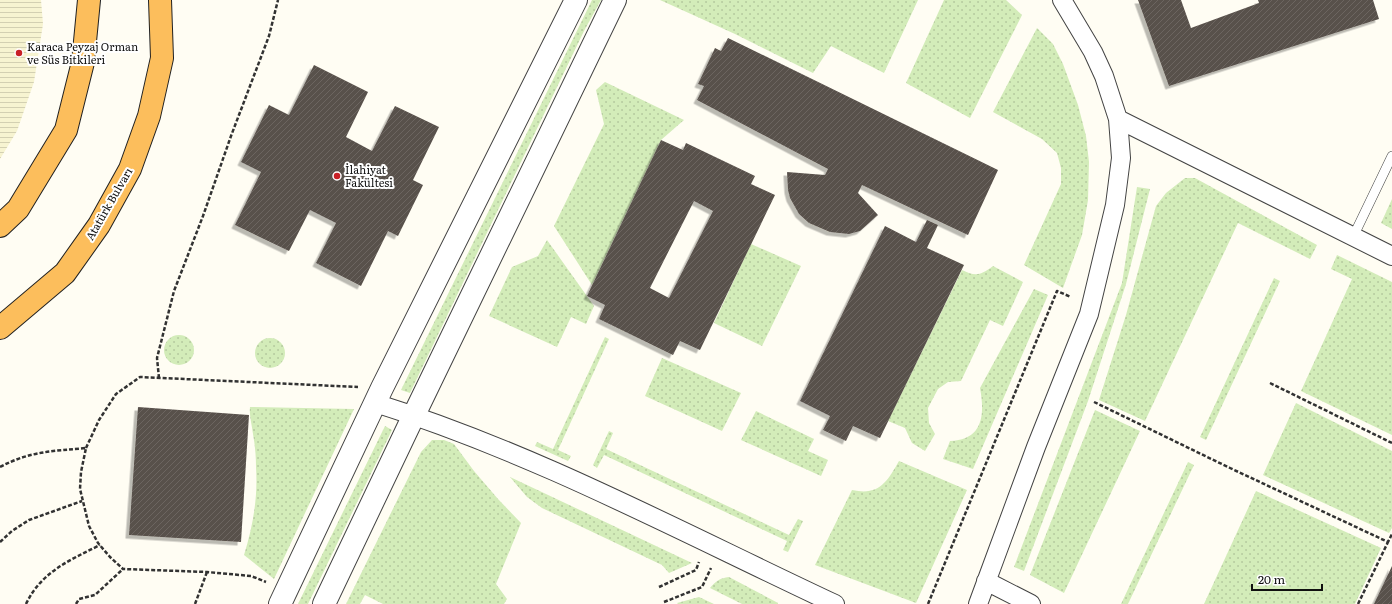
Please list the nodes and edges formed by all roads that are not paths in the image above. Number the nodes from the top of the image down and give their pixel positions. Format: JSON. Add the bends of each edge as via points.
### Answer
{"nodes":[{"id":1,"x":89,"y":0,"type":"edge"},
{"id":2,"x":160,"y":0,"type":"edge"},
{"id":3,"x":576,"y":0,"type":"edge"},
{"id":4,"x":615,"y":0,"type":"edge"},
{"id":5,"x":1062,"y":0,"type":"edge"},
{"id":6,"x":1118,"y":119,"type":"junction"},
{"id":7,"x":1392,"y":156,"type":"edge"},
{"id":8,"x":0,"y":226,"type":"edge"},
{"id":9,"x":1353,"y":237,"type":"junction"},
{"id":10,"x":1392,"y":256,"type":"edge"},
{"id":11,"x":0,"y":328,"type":"edge"},
{"id":12,"x":378,"y":395,"type":"junction"},
{"id":13,"x":414,"y":415,"type":"junction"},
{"id":14,"x":986,"y":581,"type":"junction"},
{"id":15,"x":283,"y":597,"type":"edge"},
{"id":16,"x":324,"y":604,"type":"edge"},
{"id":17,"x":835,"y":604,"type":"edge"},
{"id":18,"x":978,"y":604,"type":"edge"},
{"id":19,"x":1031,"y":604,"type":"edge"}],
"edges":[{"from":1,"to":8,"type":"highway","via":[[83,62],[66,130],[18,209]]},
{"from":2,"to":11,"type":"highway","name":"Atatürk Bulvarı","via":[[162,58],[149,116],[130,169],[99,225],[65,273]]},
{"from":3,"to":12,"type":"street"},
{"from":4,"to":13,"type":"street"},
{"from":5,"to":6,"type":"street","via":[[1093,52]]},
{"from":6,"to":9,"type":"street"},
{"from":6,"to":14,"type":"street","via":[[1121,158],[1115,205],[1089,314]]},
{"from":7,"to":9,"type":"lane"},
{"from":9,"to":10,"type":"street"},
{"from":12,"to":13,"type":"street"},
{"from":12,"to":15,"type":"street"},
{"from":13,"to":16,"type":"street"},
{"from":13,"to":17,"type":"street","via":[[506,450]]},
{"from":14,"to":18,"type":"street"},
{"from":14,"to":19,"type":"street"}]}
